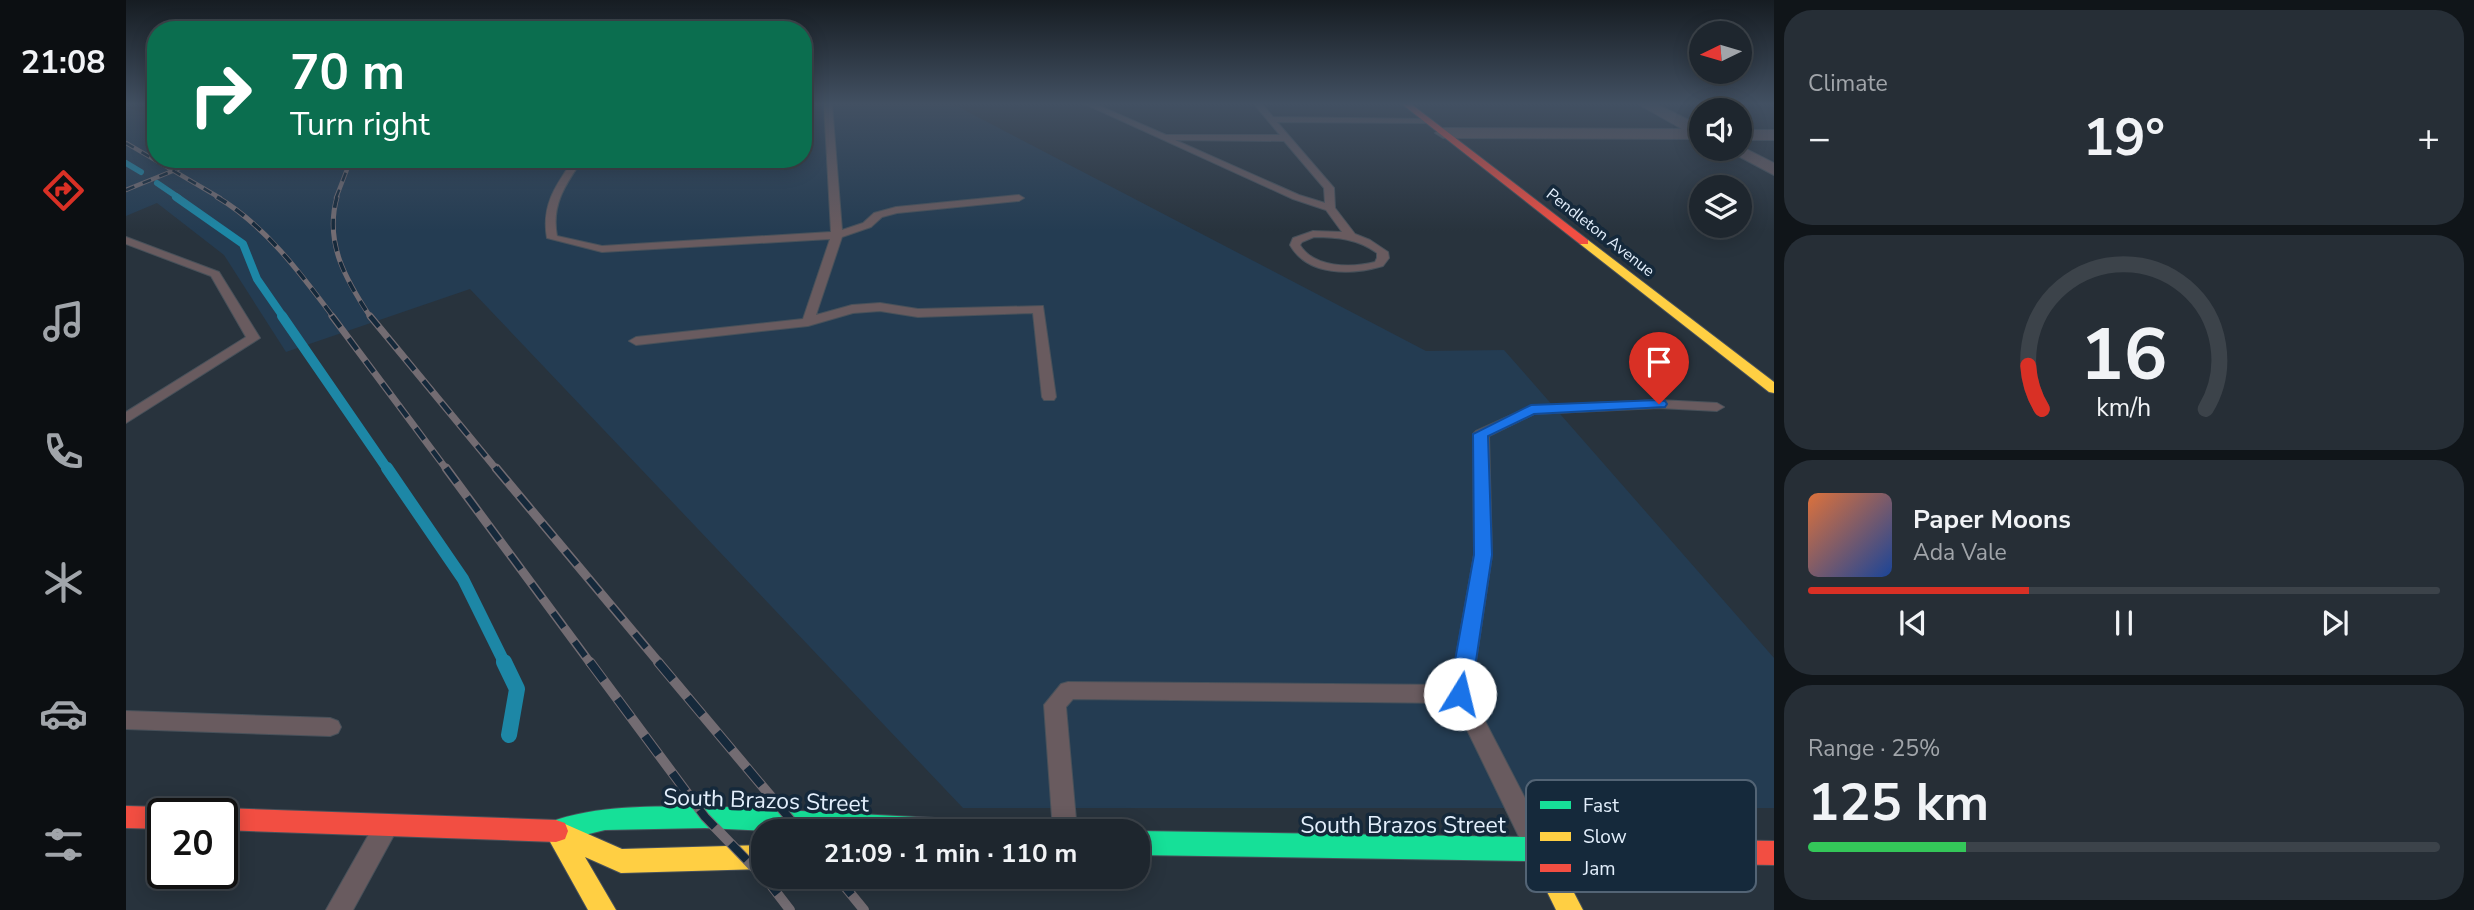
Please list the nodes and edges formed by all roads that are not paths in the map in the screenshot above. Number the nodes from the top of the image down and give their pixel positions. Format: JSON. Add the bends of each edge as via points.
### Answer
{"nodes":[{"id":1,"x":831,"y":146,"type":"edge"},
{"id":2,"x":1184,"y":146,"type":"edge"},
{"id":3,"x":1292,"y":146,"type":"edge"},
{"id":4,"x":1460,"y":146,"type":"edge"},
{"id":5,"x":1752,"y":159,"type":"edge"},
{"id":6,"x":573,"y":168,"type":"edge"},
{"id":7,"x":1774,"y":170,"type":"edge"},
{"id":8,"x":1019,"y":198,"type":"dead end"},
{"id":9,"x":1330,"y":208,"type":"junction"},
{"id":10,"x":837,"y":235,"type":"junction"},
{"id":11,"x":1352,"y":237,"type":"junction"},
{"id":12,"x":126,"y":240,"type":"edge"},
{"id":13,"x":807,"y":322,"type":"junction"},
{"id":14,"x":636,"y":341,"type":"dead end"},
{"id":15,"x":1774,"y":389,"type":"edge"},
{"id":16,"x":1049,"y":397,"type":"dead end"},
{"id":17,"x":1717,"y":407,"type":"dead end"},
{"id":18,"x":126,"y":419,"type":"edge"},
{"id":19,"x":1460,"y":694,"type":"junction"},
{"id":20,"x":126,"y":720,"type":"edge"},
{"id":21,"x":330,"y":727,"type":"dead end"},
{"id":22,"x":126,"y":817,"type":"edge"},
{"id":23,"x":147,"y":818,"type":"edge"},
{"id":24,"x":238,"y":819,"type":"edge"},
{"id":25,"x":751,"y":819,"type":"edge"},
{"id":26,"x":1064,"y":819,"type":"edge"},
{"id":27,"x":389,"y":824,"type":"junction"},
{"id":28,"x":1526,"y":825,"type":"edge"},
{"id":29,"x":556,"y":831,"type":"junction"},
{"id":30,"x":1150,"y":845,"type":"edge"},
{"id":31,"x":1157,"y":846,"type":"junction"},
{"id":32,"x":1150,"y":847,"type":"edge"},
{"id":33,"x":1526,"y":849,"type":"edge"},
{"id":34,"x":1756,"y":853,"type":"edge"},
{"id":35,"x":1774,"y":853,"type":"edge"},
{"id":36,"x":751,"y":857,"type":"edge"},
{"id":37,"x":1561,"y":892,"type":"edge"},
{"id":38,"x":339,"y":910,"type":"edge"},
{"id":39,"x":603,"y":910,"type":"edge"},
{"id":40,"x":1570,"y":910,"type":"edge"}],
"edges":[{"from":1,"to":10,"type":"lane"},
{"from":2,"to":9,"type":"lane"},
{"from":3,"to":9,"type":"lane","via":[[1329,188]]},
{"from":4,"to":15,"type":"street","name":"Pendleton Avenue"},
{"from":5,"to":7,"type":"street"},
{"from":6,"to":10,"type":"lane","via":[[552,200],[547,218],[552,238],[602,249]]},
{"from":8,"to":10,"type":"lane","via":[[905,208]]},
{"from":9,"to":11,"type":"lane"},
{"from":10,"to":13,"type":"lane"},
{"from":11,"to":11,"type":"lane","via":[[1382,252],[1379,264],[1357,269],[1326,266],[1303,257],[1295,245],[1312,234]]},
{"from":12,"to":18,"type":"lane","via":[[215,274],[253,338]]},
{"from":13,"to":14,"type":"lane"},
{"from":13,"to":16,"type":"lane","via":[[852,309],[880,307],[918,313],[1039,309]]},
{"from":17,"to":19,"type":"lane","via":[[1659,404],[1531,410],[1481,434],[1483,555]]},
{"from":19,"to":26,"type":"lane","via":[[1068,690],[1055,705]]},
{"from":19,"to":28,"type":"lane"},
{"from":20,"to":21,"type":"lane"},
{"from":22,"to":23,"type":"street"},
{"from":24,"to":27,"type":"street","name":"South Brazos Street"},
{"from":25,"to":29,"type":"street","name":"South Brazos Street","via":[[606,819]]},
{"from":27,"to":29,"type":"street","name":"South Brazos Street"},
{"from":27,"to":38,"type":"lane"},
{"from":29,"to":36,"type":"street","name":"South Brazos Street","via":[[621,861]]},
{"from":29,"to":39,"type":"street"},
{"from":30,"to":31,"type":"street","name":"South Brazos Street"},
{"from":31,"to":32,"type":"street","name":"South Brazos Street"},
{"from":31,"to":33,"type":"street","name":"South Brazos Street"},
{"from":34,"to":35,"type":"street","name":"South Brazos Street"},
{"from":37,"to":40,"type":"street"}]}
